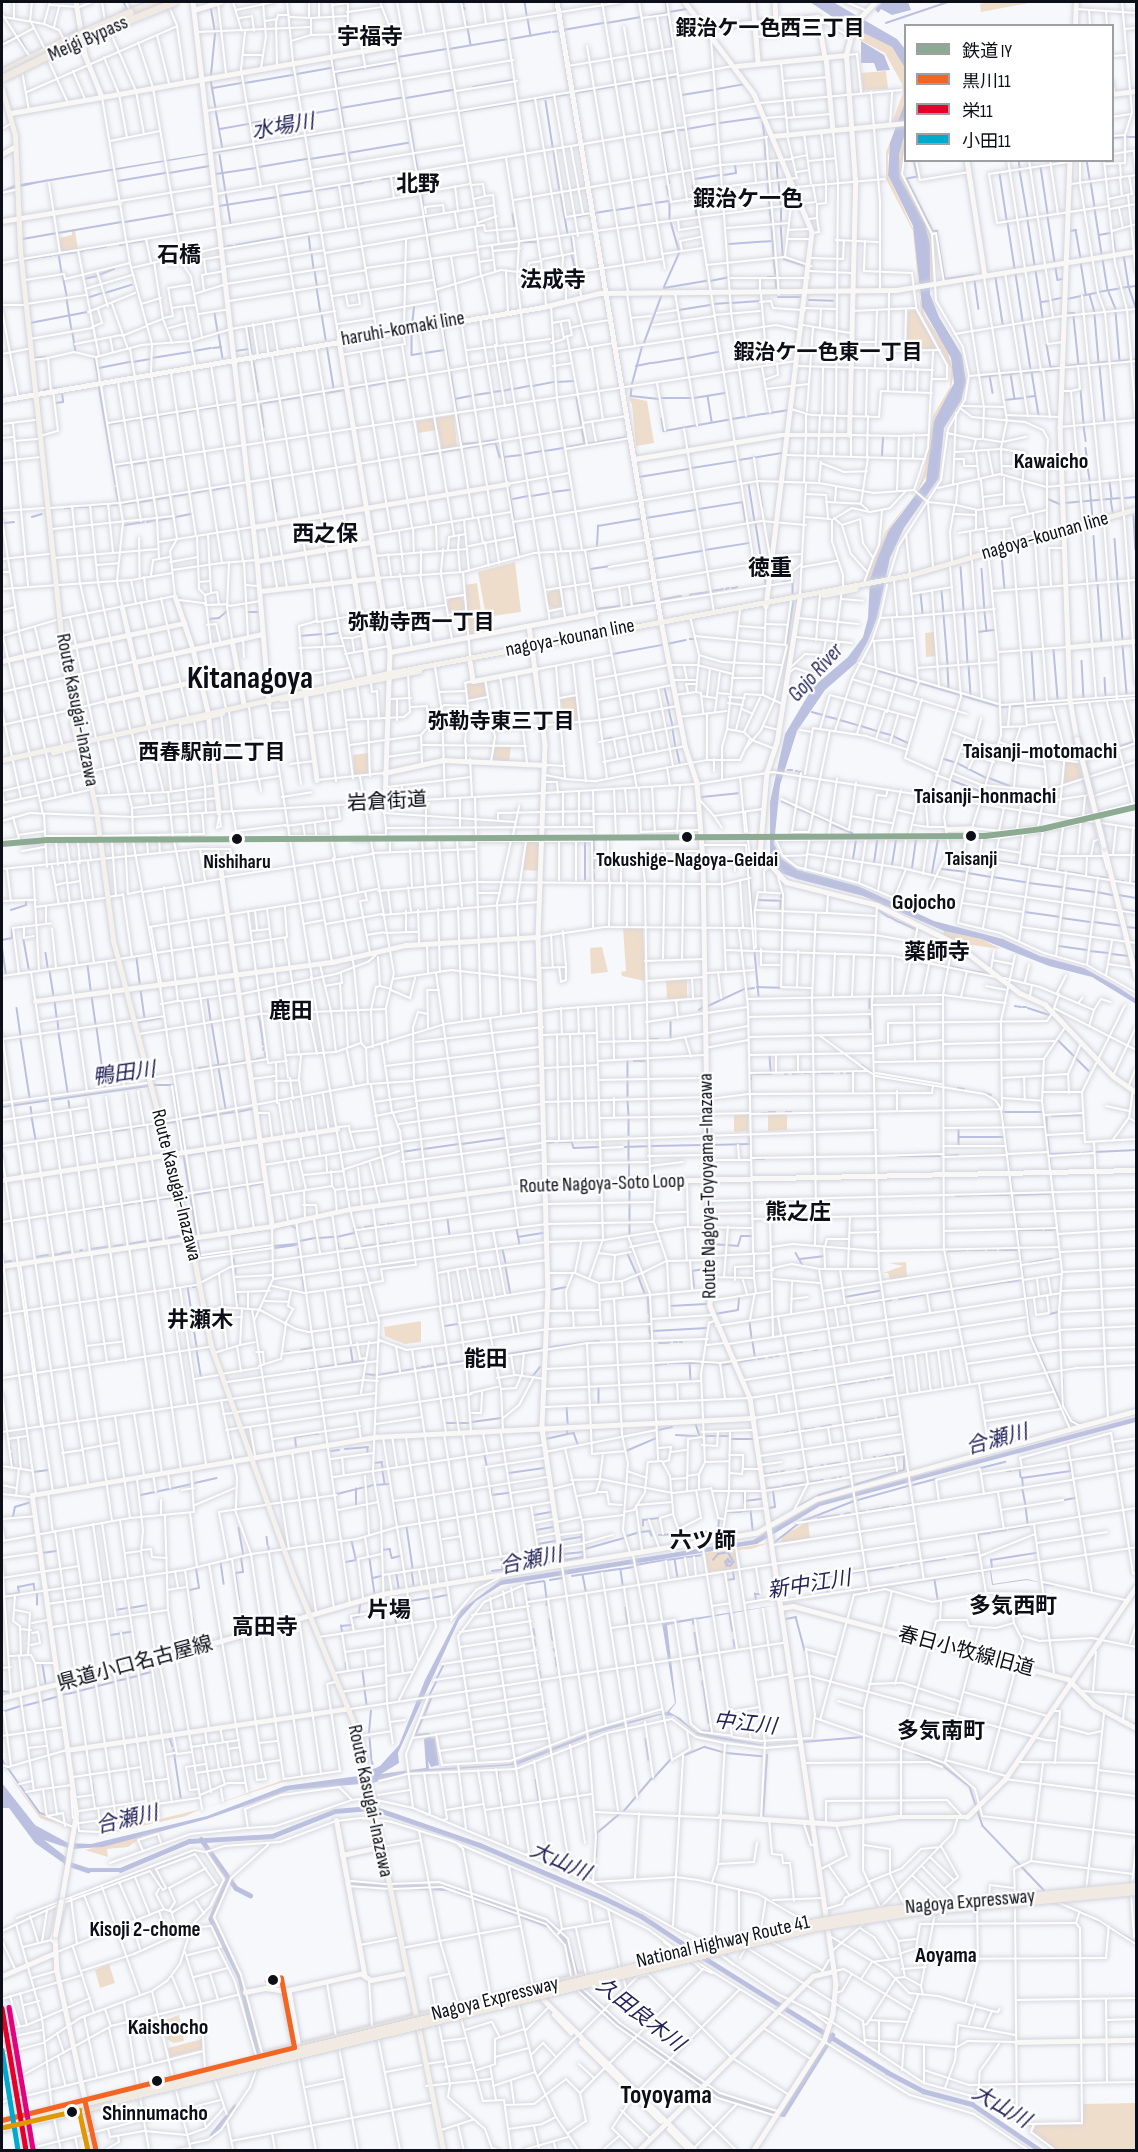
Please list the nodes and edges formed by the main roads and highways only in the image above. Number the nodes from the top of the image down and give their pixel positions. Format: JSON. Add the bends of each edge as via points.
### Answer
{"nodes":[{"id":1,"x":158,"y":2,"type":"edge"},
{"id":2,"x":171,"y":2,"type":"edge"},
{"id":3,"x":140,"y":8,"type":"junction"},
{"id":4,"x":107,"y":25,"type":"junction"},
{"id":5,"x":81,"y":36,"type":"junction"},
{"id":6,"x":46,"y":53,"type":"junction"},
{"id":7,"x":2,"y":76,"type":"edge"},
{"id":8,"x":2,"y":89,"type":"edge"},
{"id":9,"x":2,"y":96,"type":"edge"},
{"id":10,"x":3,"y":106,"type":"edge"},
{"id":11,"x":16,"y":187,"type":"junction"},
{"id":12,"x":20,"y":260,"type":"junction"},
{"id":13,"x":24,"y":305,"type":"junction"},
{"id":14,"x":34,"y":394,"type":"junction"},
{"id":15,"x":38,"y":438,"type":"junction"},
{"id":16,"x":46,"y":508,"type":"junction"},
{"id":17,"x":1137,"y":511,"type":"edge"},
{"id":18,"x":1064,"y":532,"type":"junction"},
{"id":19,"x":1035,"y":538,"type":"junction"},
{"id":20,"x":1015,"y":544,"type":"junction"},
{"id":21,"x":990,"y":554,"type":"junction"},
{"id":22,"x":51,"y":556,"type":"junction"},
{"id":23,"x":951,"y":565,"type":"junction"},
{"id":24,"x":910,"y":577,"type":"junction"},
{"id":25,"x":842,"y":589,"type":"junction"},
{"id":26,"x":800,"y":597,"type":"junction"},
{"id":27,"x":766,"y":604,"type":"junction"},
{"id":28,"x":661,"y":623,"type":"junction"},
{"id":29,"x":533,"y":647,"type":"junction"},
{"id":30,"x":470,"y":659,"type":"junction"},
{"id":31,"x":388,"y":675,"type":"junction"},
{"id":32,"x":355,"y":682,"type":"junction"},
{"id":33,"x":325,"y":688,"type":"junction"},
{"id":34,"x":306,"y":692,"type":"junction"},
{"id":35,"x":269,"y":700,"type":"junction"},
{"id":36,"x":228,"y":710,"type":"junction"},
{"id":37,"x":208,"y":714,"type":"junction"},
{"id":38,"x":191,"y":718,"type":"junction"},
{"id":39,"x":166,"y":724,"type":"junction"},
{"id":40,"x":80,"y":743,"type":"junction"},
{"id":41,"x":2,"y":761,"type":"edge"},
{"id":42,"x":86,"y":772,"type":"junction"},
{"id":43,"x":96,"y":818,"type":"junction"},
{"id":44,"x":133,"y":1021,"type":"junction"},
{"id":45,"x":149,"y":1084,"type":"junction"},
{"id":46,"x":189,"y":1238,"type":"junction"},
{"id":47,"x":198,"y":1284,"type":"junction"},
{"id":48,"x":203,"y":1312,"type":"junction"},
{"id":49,"x":219,"y":1375,"type":"junction"},
{"id":50,"x":226,"y":1399,"type":"junction"},
{"id":51,"x":308,"y":1616,"type":"junction"},
{"id":52,"x":347,"y":1709,"type":"junction"},
{"id":53,"x":365,"y":1769,"type":"junction"},
{"id":54,"x":388,"y":1886,"type":"junction"},
{"id":55,"x":1135,"y":1889,"type":"edge"},
{"id":56,"x":1112,"y":1890,"type":"junction"},
{"id":57,"x":1064,"y":1899,"type":"junction"},
{"id":58,"x":895,"y":1907,"type":"junction"},
{"id":59,"x":709,"y":1948,"type":"junction"},
{"id":60,"x":621,"y":1971,"type":"junction"},
{"id":61,"x":576,"y":1982,"type":"junction"},
{"id":62,"x":536,"y":1993,"type":"junction"},
{"id":63,"x":2,"y":2008,"type":"edge"},
{"id":64,"x":413,"y":2017,"type":"junction"},
{"id":65,"x":3,"y":2022,"type":"edge"},
{"id":66,"x":413,"y":2026,"type":"junction"},
{"id":67,"x":4,"y":2039,"type":"edge"},
{"id":68,"x":260,"y":2056,"type":"junction"},
{"id":69,"x":198,"y":2079,"type":"junction"},
{"id":70,"x":427,"y":2086,"type":"junction"},
{"id":71,"x":139,"y":2091,"type":"junction"},
{"id":72,"x":70,"y":2107,"type":"junction"},
{"id":73,"x":53,"y":2112,"type":"junction"},
{"id":74,"x":20,"y":2116,"type":"junction"},
{"id":75,"x":2,"y":2124,"type":"edge"},
{"id":76,"x":21,"y":2125,"type":"junction"},
{"id":77,"x":26,"y":2150,"type":"edge"},
{"id":78,"x":441,"y":2151,"type":"edge"}],
"edges":[{"from":1,"to":3,"type":"highway"},
{"from":1,"to":4,"type":"highway","name":"Meigi Bypass"},
{"from":2,"to":3,"type":"highway"},
{"from":2,"to":4,"type":"highway","name":"Meigi Bypass"},
{"from":2,"to":7,"type":"highway","bridge":true},
{"from":3,"to":7,"type":"highway","bridge":true},
{"from":4,"to":5,"type":"highway"},
{"from":5,"to":6,"type":"highway","name":"Meigi Bypass"},
{"from":5,"to":6,"type":"highway","name":"Meigi Bypass","via":[[66,39]]},
{"from":6,"to":7,"type":"highway","name":"Meigi Bypass","via":[[21,70]]},
{"from":6,"to":7,"type":"highway","name":"Meigi Bypass","via":[[30,57]]},
{"from":8,"to":11,"type":"main road","name":"Route Kasugai-Inazawa","via":[[11,112]]},
{"from":9,"to":10,"type":"main road","name":"Route Kasugai-Inazawa"},
{"from":10,"to":11,"type":"main road","name":"Route Kasugai-Inazawa","via":[[14,148]]},
{"from":11,"to":12,"type":"main road","name":"Route Kasugai-Inazawa"},
{"from":12,"to":13,"type":"main road","name":"Route Kasugai-Inazawa"},
{"from":12,"to":13,"type":"main road","name":"Route Kasugai-Inazawa"},
{"from":13,"to":14,"type":"main road","name":"Route Kasugai-Inazawa"},
{"from":13,"to":14,"type":"main road","name":"Route Kasugai-Inazawa"},
{"from":14,"to":15,"type":"main road","name":"Route Kasugai-Inazawa"},
{"from":14,"to":15,"type":"main road","name":"Route Kasugai-Inazawa"},
{"from":15,"to":16,"type":"main road","name":"Route Kasugai-Inazawa"},
{"from":15,"to":16,"type":"main road","name":"Route Kasugai-Inazawa"},
{"from":16,"to":22,"type":"main road","name":"Route Kasugai-Inazawa"},
{"from":16,"to":22,"type":"main road","name":"Route Kasugai-Inazawa"},
{"from":17,"to":18,"type":"main road","name":"nagoya-kounan line"},
{"from":18,"to":19,"type":"main road","name":"nagoya-kounan line"},
{"from":18,"to":19,"type":"main road","name":"nagoya-kounan line"},
{"from":19,"to":20,"type":"main road","name":"nagoya-kounan line"},
{"from":20,"to":21,"type":"main road","name":"nagoya-kounan line"},
{"from":20,"to":21,"type":"main road","name":"nagoya-kounan line"},
{"from":21,"to":23,"type":"main road","name":"nagoya-kounan line"},
{"from":22,"to":40,"type":"main road","name":"Route Kasugai-Inazawa","via":[[64,678]]},
{"from":23,"to":24,"type":"main road","name":"nagoya-kounan line"},
{"from":23,"to":24,"type":"main road","name":"nagoya-kounan line"},
{"from":24,"to":25,"type":"main road","name":"nagoya-kounan line"},
{"from":25,"to":26,"type":"main road","name":"nagoya-kounan line"},
{"from":25,"to":26,"type":"main road","name":"nagoya-kounan line"},
{"from":26,"to":27,"type":"main road","name":"nagoya-kounan line"},
{"from":26,"to":27,"type":"main road","name":"nagoya-kounan line"},
{"from":27,"to":28,"type":"main road","name":"nagoya-kounan line"},
{"from":27,"to":28,"type":"main road","name":"nagoya-kounan line"},
{"from":28,"to":29,"type":"main road","name":"nagoya-kounan line"},
{"from":28,"to":29,"type":"main road","name":"nagoya-kounan line"},
{"from":29,"to":30,"type":"main road","name":"nagoya-kounan line"},
{"from":30,"to":31,"type":"main road","name":"nagoya-kounan line"},
{"from":30,"to":31,"type":"main road","name":"nagoya-kounan line"},
{"from":31,"to":32,"type":"main road","name":"nagoya-kounan line"},
{"from":32,"to":33,"type":"main road","name":"nagoya-kounan line"},
{"from":32,"to":33,"type":"main road","name":"nagoya-kounan line"},
{"from":33,"to":34,"type":"main road","name":"nagoya-kounan line"},
{"from":34,"to":35,"type":"main road","name":"nagoya-kounan line"},
{"from":34,"to":35,"type":"main road","name":"nagoya-kounan line"},
{"from":35,"to":36,"type":"main road","name":"nagoya-kounan line"},
{"from":36,"to":37,"type":"main road","name":"nagoya-kounan line"},
{"from":36,"to":37,"type":"main road","name":"nagoya-kounan line"},
{"from":37,"to":38,"type":"main road","name":"nagoya-kounan line"},
{"from":38,"to":39,"type":"main road","name":"nagoya-kounan line"},
{"from":38,"to":39,"type":"main road","name":"nagoya-kounan line"},
{"from":39,"to":40,"type":"main road","name":"nagoya-kounan line"},
{"from":40,"to":41,"type":"main road","name":"nagoya-kounan line"},
{"from":40,"to":42,"type":"main road","name":"Route Kasugai-Inazawa"},
{"from":42,"to":43,"type":"main road","name":"Route Kasugai-Inazawa"},
{"from":42,"to":43,"type":"main road","name":"Route Kasugai-Inazawa"},
{"from":43,"to":44,"type":"main road","name":"Route Kasugai-Inazawa","via":[[105,897]]},
{"from":44,"to":45,"type":"main road","name":"Route Kasugai-Inazawa"},
{"from":44,"to":45,"type":"main road","name":"Route Kasugai-Inazawa"},
{"from":45,"to":46,"type":"main road","name":"Route Kasugai-Inazawa"},
{"from":46,"to":47,"type":"main road","name":"Route Kasugai-Inazawa"},
{"from":46,"to":47,"type":"main road","name":"Route Kasugai-Inazawa"},
{"from":47,"to":48,"type":"main road","name":"Route Kasugai-Inazawa"},
{"from":48,"to":49,"type":"main road","name":"Route Kasugai-Inazawa"},
{"from":48,"to":49,"type":"main road","name":"Route Kasugai-Inazawa"},
{"from":49,"to":50,"type":"main road","name":"Route Kasugai-Inazawa"},
{"from":49,"to":50,"type":"main road","name":"Route Kasugai-Inazawa"},
{"from":50,"to":51,"type":"main road","name":"Route Kasugai-Inazawa","via":[[252,1458]]},
{"from":51,"to":52,"type":"main road","name":"Route Kasugai-Inazawa"},
{"from":51,"to":52,"type":"main road","name":"Route Kasugai-Inazawa"},
{"from":52,"to":53,"type":"main road","name":"Route Kasugai-Inazawa"},
{"from":52,"to":53,"type":"main road","name":"Route Kasugai-Inazawa","via":[[359,1736]]},
{"from":53,"to":54,"type":"main road","name":"Route Kasugai-Inazawa"},
{"from":54,"to":64,"type":"main road","name":"Route Kasugai-Inazawa"},
{"from":54,"to":64,"type":"main road","name":"Route Kasugai-Inazawa"},
{"from":55,"to":56,"type":"highway","name":"Nagoya Expressway","bridge":true},
{"from":55,"to":57,"type":"highway","name":"National Highway Route 41"},
{"from":55,"to":58,"type":"highway","name":"National Highway Route 41","via":[[1015,1891],[989,1898]]},
{"from":55,"to":69,"type":"highway","name":"Nagoya Expressway","bridge":true,"via":[[912,1911],[816,1927]]},
{"from":56,"to":57,"type":"highway"},
{"from":56,"to":58,"type":"highway","bridge":true,"via":[[925,1908]]},
{"from":56,"to":72,"type":"highway","name":"Nagoya Expressway","bridge":true,"via":[[891,1909],[815,1922]]},
{"from":57,"to":59,"type":"highway","name":"National Highway Route 41","via":[[885,1917],[828,1931]]},
{"from":58,"to":59,"type":"highway","name":"National Highway Route 41","via":[[789,1924]]},
{"from":59,"to":60,"type":"highway","name":"National Highway Route 41","bridge":true},
{"from":60,"to":61,"type":"highway","name":"National Highway Route 41"},
{"from":60,"to":61,"type":"highway","name":"National Highway Route 41","via":[[586,1975]]},
{"from":61,"to":62,"type":"highway","name":"National Highway Route 41"},
{"from":62,"to":64,"type":"highway","name":"National Highway Route 41","via":[[491,1998]]},
{"from":62,"to":66,"type":"highway","name":"National Highway Route 41"},
{"from":63,"to":65,"type":"main road"},
{"from":64,"to":66,"type":"main road","name":"Route Kasugai-Inazawa"},
{"from":64,"to":68,"type":"highway","name":"National Highway Route 41"},
{"from":65,"to":67,"type":"main road"},
{"from":66,"to":69,"type":"highway","bridge":true,"via":[[357,2036]]},
{"from":66,"to":70,"type":"main road","name":"Route Kasugai-Inazawa"},
{"from":66,"to":71,"type":"highway","name":"National Highway Route 41","via":[[214,2077]]},
{"from":67,"to":74,"type":"main road","via":[[10,2053]]},
{"from":68,"to":71,"type":"highway","name":"National Highway Route 41","via":[[173,2078]]},
{"from":68,"to":72,"type":"highway","bridge":true},
{"from":69,"to":75,"type":"highway","name":"Nagoya Expressway","bridge":true},
{"from":70,"to":78,"type":"main road","name":"Route Kasugai-Inazawa"},
{"from":70,"to":78,"type":"main road","name":"Route Kasugai-Inazawa"},
{"from":71,"to":73,"type":"highway","name":"National Highway Route 41"},
{"from":72,"to":75,"type":"highway","name":"Nagoya Expressway","bridge":true},
{"from":73,"to":74,"type":"highway","name":"National Highway Route 41"},
{"from":73,"to":76,"type":"highway","name":"National Highway Route 41"},
{"from":74,"to":75,"type":"highway","name":"National Highway Route 41"},
{"from":74,"to":76,"type":"main road"},
{"from":75,"to":76,"type":"highway","name":"National Highway Route 41"},
{"from":76,"to":77,"type":"main road"}]}
